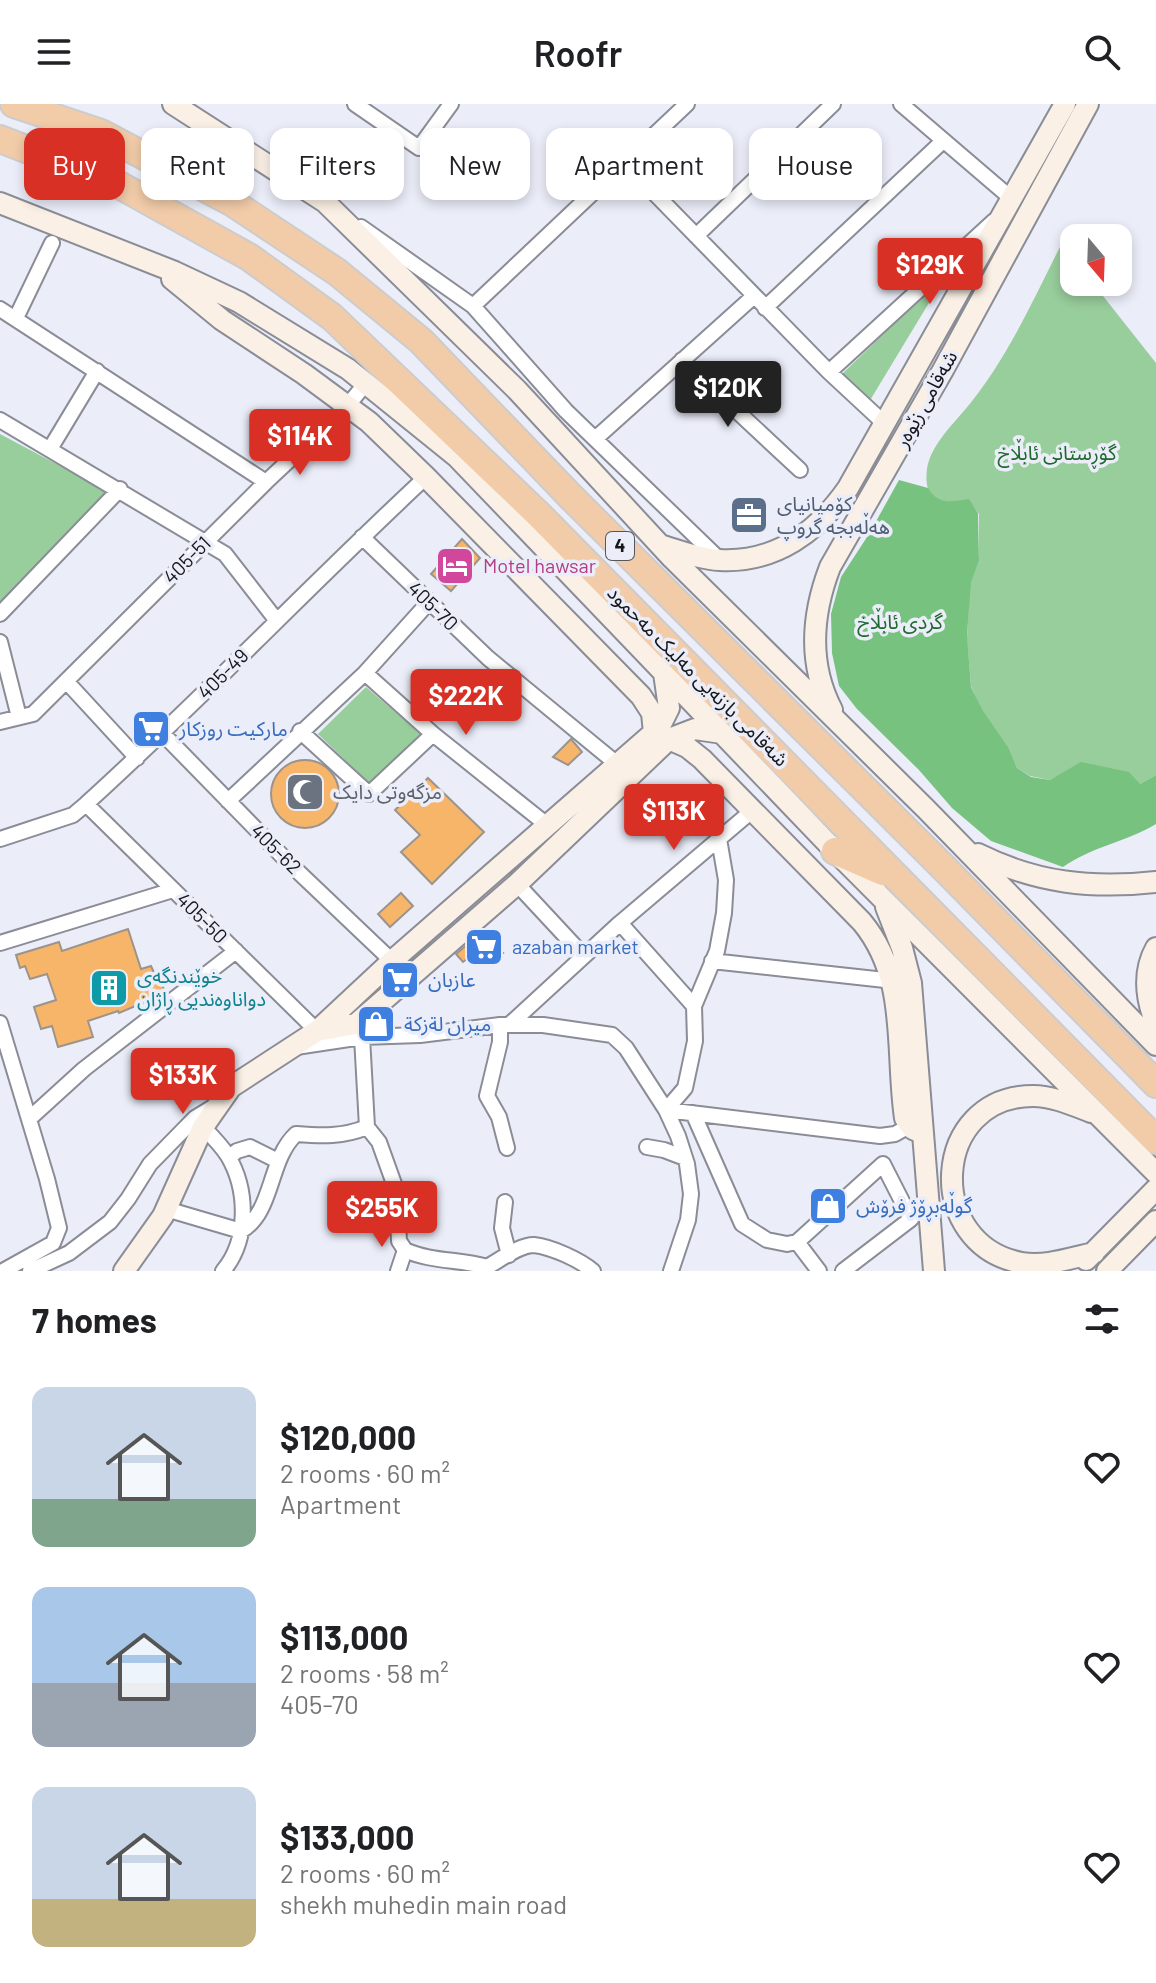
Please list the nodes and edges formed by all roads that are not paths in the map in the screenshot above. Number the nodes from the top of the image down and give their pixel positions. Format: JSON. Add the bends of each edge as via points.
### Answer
{"nodes":[{"id":1,"x":14,"y":104,"type":"edge"},
{"id":2,"x":173,"y":104,"type":"edge"},
{"id":3,"x":355,"y":104,"type":"edge"},
{"id":4,"x":451,"y":104,"type":"edge"},
{"id":5,"x":687,"y":104,"type":"edge"},
{"id":6,"x":833,"y":104,"type":"edge"},
{"id":7,"x":901,"y":104,"type":"edge"},
{"id":8,"x":1065,"y":104,"type":"edge"},
{"id":9,"x":1088,"y":104,"type":"edge"},
{"id":10,"x":662,"y":128,"type":"edge"},
{"id":11,"x":0,"y":139,"type":"edge"},
{"id":12,"x":943,"y":141,"type":"junction"},
{"id":13,"x":586,"y":200,"type":"edge"},
{"id":14,"x":661,"y":200,"type":"edge"},
{"id":15,"x":325,"y":202,"type":"junction"},
{"id":16,"x":0,"y":203,"type":"edge"},
{"id":17,"x":1009,"y":205,"type":"junction"},
{"id":18,"x":696,"y":236,"type":"junction"},
{"id":19,"x":52,"y":243,"type":"dead end"},
{"id":20,"x":150,"y":262,"type":"junction"},
{"id":21,"x":754,"y":296,"type":"junction"},
{"id":22,"x":473,"y":306,"type":"junction"},
{"id":23,"x":765,"y":308,"type":"junction"},
{"id":24,"x":0,"y":309,"type":"edge"},
{"id":25,"x":16,"y":318,"type":"junction"},
{"id":26,"x":930,"y":342,"type":"junction"},
{"id":27,"x":682,"y":360,"type":"junction"},
{"id":28,"x":525,"y":364,"type":"junction"},
{"id":29,"x":943,"y":370,"type":"junction"},
{"id":30,"x":97,"y":371,"type":"junction"},
{"id":31,"x":829,"y":372,"type":"junction"},
{"id":32,"x":507,"y":381,"type":"junction"},
{"id":33,"x":366,"y":383,"type":"junction"},
{"id":34,"x":348,"y":405,"type":"junction"},
{"id":35,"x":0,"y":420,"type":"edge"},
{"id":36,"x":442,"y":422,"type":"junction"},
{"id":37,"x":885,"y":424,"type":"junction"},
{"id":38,"x":595,"y":439,"type":"junction"},
{"id":39,"x":50,"y":449,"type":"junction"},
{"id":40,"x":457,"y":457,"type":"junction"},
{"id":41,"x":800,"y":470,"type":"dead end"},
{"id":42,"x":426,"y":477,"type":"junction"},
{"id":43,"x":266,"y":482,"type":"junction"},
{"id":44,"x":120,"y":489,"type":"junction"},
{"id":45,"x":362,"y":537,"type":"junction"},
{"id":46,"x":205,"y":543,"type":"junction"},
{"id":47,"x":660,"y":545,"type":"junction"},
{"id":48,"x":720,"y":560,"type":"junction"},
{"id":49,"x":429,"y":602,"type":"junction"},
{"id":50,"x":0,"y":614,"type":"edge"},
{"id":51,"x":277,"y":621,"type":"junction"},
{"id":52,"x":0,"y":642,"type":"edge"},
{"id":53,"x":365,"y":673,"type":"junction"},
{"id":54,"x":664,"y":673,"type":"junction"},
{"id":55,"x":66,"y":681,"type":"junction"},
{"id":56,"x":19,"y":717,"type":"junction"},
{"id":57,"x":0,"y":722,"type":"edge"},
{"id":58,"x":840,"y":724,"type":"junction"},
{"id":59,"x":300,"y":731,"type":"junction"},
{"id":60,"x":722,"y":733,"type":"junction"},
{"id":61,"x":163,"y":734,"type":"junction"},
{"id":62,"x":433,"y":734,"type":"junction"},
{"id":63,"x":662,"y":736,"type":"junction"},
{"id":64,"x":137,"y":758,"type":"junction"},
{"id":65,"x":617,"y":764,"type":"junction"},
{"id":66,"x":228,"y":801,"type":"junction"},
{"id":67,"x":86,"y":804,"type":"junction"},
{"id":68,"x":753,"y":810,"type":"junction"},
{"id":69,"x":547,"y":825,"type":"junction"},
{"id":70,"x":0,"y":839,"type":"edge"},
{"id":71,"x":719,"y":839,"type":"junction"},
{"id":72,"x":962,"y":846,"type":"junction"},
{"id":73,"x":835,"y":851,"type":"joint"},
{"id":74,"x":1156,"y":882,"type":"edge"},
{"id":75,"x":517,"y":884,"type":"junction"},
{"id":76,"x":891,"y":889,"type":"junction"},
{"id":77,"x":173,"y":890,"type":"junction"},
{"id":78,"x":620,"y":923,"type":"junction"},
{"id":79,"x":0,"y":943,"type":"edge"},
{"id":80,"x":1156,"y":948,"type":"edge"},
{"id":81,"x":236,"y":951,"type":"junction"},
{"id":82,"x":584,"y":956,"type":"junction"},
{"id":83,"x":392,"y":961,"type":"junction"},
{"id":84,"x":712,"y":961,"type":"junction"},
{"id":85,"x":894,"y":981,"type":"junction"},
{"id":86,"x":694,"y":1006,"type":"junction"},
{"id":87,"x":0,"y":1023,"type":"edge"},
{"id":88,"x":1156,"y":1024,"type":"edge"},
{"id":89,"x":505,"y":1025,"type":"junction"},
{"id":90,"x":317,"y":1031,"type":"junction"},
{"id":91,"x":362,"y":1037,"type":"junction"},
{"id":92,"x":1156,"y":1045,"type":"edge"},
{"id":93,"x":294,"y":1048,"type":"junction"},
{"id":94,"x":1156,"y":1084,"type":"edge"},
{"id":95,"x":220,"y":1103,"type":"junction"},
{"id":96,"x":666,"y":1110,"type":"junction"},
{"id":97,"x":693,"y":1113,"type":"junction"},
{"id":98,"x":1100,"y":1115,"type":"junction"},
{"id":99,"x":29,"y":1119,"type":"junction"},
{"id":100,"x":203,"y":1127,"type":"junction"},
{"id":101,"x":367,"y":1127,"type":"junction"},
{"id":102,"x":916,"y":1129,"type":"junction"},
{"id":103,"x":647,"y":1147,"type":"dead end"},
{"id":104,"x":507,"y":1148,"type":"dead end"},
{"id":105,"x":229,"y":1157,"type":"junction"},
{"id":106,"x":1151,"y":1157,"type":"edge"},
{"id":107,"x":685,"y":1158,"type":"junction"},
{"id":108,"x":278,"y":1161,"type":"junction"},
{"id":109,"x":1156,"y":1189,"type":"edge"},
{"id":110,"x":505,"y":1202,"type":"dead end"},
{"id":111,"x":166,"y":1209,"type":"junction"},
{"id":112,"x":1156,"y":1221,"type":"edge"},
{"id":113,"x":241,"y":1231,"type":"junction"},
{"id":114,"x":797,"y":1242,"type":"junction"},
{"id":115,"x":405,"y":1250,"type":"junction"},
{"id":116,"x":1094,"y":1253,"type":"junction"},
{"id":117,"x":509,"y":1255,"type":"junction"},
{"id":118,"x":225,"y":1270,"type":"edge"},
{"id":119,"x":3,"y":1271,"type":"edge"},
{"id":120,"x":30,"y":1271,"type":"edge"},
{"id":121,"x":124,"y":1271,"type":"edge"},
{"id":122,"x":398,"y":1271,"type":"edge"},
{"id":123,"x":593,"y":1271,"type":"edge"},
{"id":124,"x":671,"y":1271,"type":"edge"},
{"id":125,"x":819,"y":1271,"type":"edge"},
{"id":126,"x":843,"y":1271,"type":"edge"},
{"id":127,"x":934,"y":1271,"type":"edge"},
{"id":128,"x":1075,"y":1271,"type":"edge"},
{"id":129,"x":1107,"y":1271,"type":"edge"}],
"edges":[{"from":1,"to":94,"type":"highway","name":"شەقامی بازنەیی مەلیک مەحمود","number":"4","via":[[101,133],[233,203],[337,272],[421,341]]},
{"from":2,"to":15,"type":"main road"},
{"from":3,"to":4,"type":"street","via":[[419,148]]},
{"from":5,"to":10,"type":"street"},
{"from":6,"to":18,"type":"street"},
{"from":7,"to":12,"type":"street"},
{"from":8,"to":17,"type":"main road","name":"شەقامی زێوەر"},
{"from":9,"to":29,"type":"main road","name":"شەقامی زێوەر"},
{"from":11,"to":36,"type":"highway","name":"شەقامی بازنەیی مەلیک مەحمود","number":"4","via":[[121,186],[249,257],[332,317]]},
{"from":12,"to":17,"type":"street"},
{"from":12,"to":23,"type":"street"},
{"from":13,"to":22,"type":"street"},
{"from":14,"to":18,"type":"street"},
{"from":15,"to":22,"type":"street"},
{"from":15,"to":32,"type":"main road"},
{"from":16,"to":20,"type":"main road"},
{"from":17,"to":26,"type":"main road","name":"شەقامی زێوەر"},
{"from":17,"to":31,"type":"street"},
{"from":18,"to":21,"type":"street"},
{"from":19,"to":25,"type":"street"},
{"from":20,"to":33,"type":"main road","via":[[239,302]]},
{"from":20,"to":34,"type":"main road","via":[[222,320]]},
{"from":21,"to":23,"type":"street"},
{"from":21,"to":27,"type":"street"},
{"from":22,"to":28,"type":"street"},
{"from":23,"to":31,"type":"street"},
{"from":24,"to":25,"type":"street"},
{"from":25,"to":30,"type":"street"},
{"from":26,"to":29,"type":"main road"},
{"from":26,"to":37,"type":"main road","name":"شەقامی زێوەر"},
{"from":27,"to":38,"type":"street"},
{"from":27,"to":41,"type":"street"},
{"from":28,"to":32,"type":"street"},
{"from":28,"to":38,"type":"street"},
{"from":29,"to":58,"type":"main road","name":"شەقامی زێوەر","via":[[820,593],[814,647],[823,687]]},
{"from":30,"to":39,"type":"street"},
{"from":30,"to":43,"type":"street"},
{"from":31,"to":37,"type":"street"},
{"from":32,"to":47,"type":"main road"},
{"from":33,"to":34,"type":"street","name":"405-51"},
{"from":33,"to":40,"type":"main road"},
{"from":34,"to":42,"type":"main road"},
{"from":34,"to":43,"type":"street","name":"405-51"},
{"from":35,"to":39,"type":"street"},
{"from":36,"to":40,"type":"highway"},
{"from":36,"to":76,"type":"highway","name":"شەقامی بازنەیی مەلیک مەحمود","number":"4","via":[[539,515]]},
{"from":37,"to":48,"type":"main road","name":"شەقامی زێوەر","via":[[831,513],[806,534],[779,550]]},
{"from":38,"to":48,"type":"street"},
{"from":39,"to":44,"type":"street"},
{"from":40,"to":54,"type":"main road"},
{"from":42,"to":45,"type":"street","name":"405-49"},
{"from":42,"to":63,"type":"main road","via":[[641,696]]},
{"from":43,"to":46,"type":"street","name":"405-51"},
{"from":44,"to":46,"type":"street"},
{"from":44,"to":50,"type":"street"},
{"from":45,"to":49,"type":"street","name":"405-70"},
{"from":45,"to":51,"type":"street","name":"405-49"},
{"from":46,"to":51,"type":"street","via":[[225,554]]},
{"from":46,"to":55,"type":"street","name":"405-51"},
{"from":47,"to":48,"type":"main road"},
{"from":47,"to":58,"type":"main road"},
{"from":49,"to":53,"type":"street"},
{"from":49,"to":65,"type":"street","name":"405-70"},
{"from":51,"to":61,"type":"street","name":"405-49"},
{"from":52,"to":56,"type":"street"},
{"from":53,"to":59,"type":"street"},
{"from":53,"to":62,"type":"street"},
{"from":54,"to":60,"type":"main road"},
{"from":54,"to":63,"type":"main road","via":[[669,708]]},
{"from":55,"to":56,"type":"street","name":"405-51","via":[[33,714]]},
{"from":55,"to":64,"type":"street"},
{"from":56,"to":57,"type":"street","name":"405-51"},
{"from":58,"to":72,"type":"main road"},
{"from":59,"to":62,"type":"street","via":[[369,794]]},
{"from":59,"to":66,"type":"street"},
{"from":60,"to":63,"type":"main road","via":[[695,729]]},
{"from":60,"to":73,"type":"main road"},
{"from":61,"to":64,"type":"street","name":"405-49"},
{"from":61,"to":66,"type":"street","name":"405-62"},
{"from":62,"to":69,"type":"street"},
{"from":63,"to":65,"type":"main road"},
{"from":63,"to":68,"type":"main road","via":[[695,752]]},
{"from":63,"to":75,"type":"main road"},
{"from":64,"to":67,"type":"street","name":"405-49"},
{"from":65,"to":69,"type":"main road"},
{"from":66,"to":83,"type":"street","name":"405-62"},
{"from":67,"to":70,"type":"street","name":"405-49","via":[[73,815]]},
{"from":67,"to":77,"type":"street","name":"405-50"},
{"from":68,"to":71,"type":"street"},
{"from":68,"to":85,"type":"main road","via":[[871,932]]},
{"from":69,"to":83,"type":"main road"},
{"from":71,"to":78,"type":"street"},
{"from":71,"to":84,"type":"street","via":[[725,902]]},
{"from":72,"to":74,"type":"main road","via":[[1053,881],[1113,887]]},
{"from":72,"to":92,"type":"main road"},
{"from":73,"to":76,"type":"highway"},
{"from":75,"to":82,"type":"street"},
{"from":75,"to":90,"type":"main road","via":[[356,1024]]},
{"from":76,"to":98,"type":"main road"},
{"from":76,"to":102,"type":"main road","via":[[911,983]]},
{"from":76,"to":106,"type":"highway","name":"شەقامی بازنەیی مەلیک مەحمود","number":"4"},
{"from":77,"to":79,"type":"street"},
{"from":77,"to":81,"type":"street","name":"405-50"},
{"from":78,"to":82,"type":"street"},
{"from":78,"to":86,"type":"street"},
{"from":80,"to":88,"type":"main road","via":[[1147,975],[1147,1003]]},
{"from":81,"to":90,"type":"street","name":"405-50"},
{"from":81,"to":99,"type":"street","via":[[84,1069]]},
{"from":82,"to":89,"type":"street"},
{"from":83,"to":90,"type":"main road"},
{"from":84,"to":85,"type":"street"},
{"from":84,"to":86,"type":"street"},
{"from":85,"to":102,"type":"main road","via":[[904,1113]]},
{"from":86,"to":96,"type":"street","via":[[695,1041],[685,1088]]},
{"from":87,"to":99,"type":"street"},
{"from":89,"to":91,"type":"street"},
{"from":89,"to":96,"type":"street","via":[[612,1035]]},
{"from":89,"to":104,"type":"street","via":[[487,1096]]},
{"from":90,"to":93,"type":"main road"},
{"from":91,"to":93,"type":"street"},
{"from":91,"to":101,"type":"street"},
{"from":93,"to":95,"type":"main road","via":[[231,1087]]},
{"from":95,"to":100,"type":"main road"},
{"from":95,"to":120,"type":"street","via":[[177,1134],[110,1222],[69,1253]]},
{"from":96,"to":97,"type":"street"},
{"from":96,"to":107,"type":"street"},
{"from":97,"to":102,"type":"street","via":[[880,1136]]},
{"from":97,"to":114,"type":"street","via":[[742,1224],[767,1240]]},
{"from":98,"to":106,"type":"main road"},
{"from":98,"to":116,"type":"main road","via":[[1054,1098],[999,1102],[970,1124],[953,1158],[950,1178],[959,1216],[995,1253],[1032,1264]]},
{"from":99,"to":119,"type":"street","via":[[59,1228],[53,1243]]},
{"from":100,"to":105,"type":"street"},
{"from":100,"to":111,"type":"main road"},
{"from":101,"to":108,"type":"street","via":[[330,1137],[296,1134]]},
{"from":101,"to":115,"type":"street","via":[[379,1142],[402,1206],[399,1241]]},
{"from":102,"to":127,"type":"main road"},
{"from":103,"to":107,"type":"street"},
{"from":105,"to":108,"type":"street","via":[[250,1147]]},
{"from":105,"to":113,"type":"street","via":[[243,1197]]},
{"from":107,"to":124,"type":"street","via":[[691,1194],[688,1220]]},
{"from":108,"to":113,"type":"street","via":[[255,1223]]},
{"from":109,"to":116,"type":"main road"},
{"from":110,"to":117,"type":"street","via":[[502,1228]]},
{"from":111,"to":113,"type":"street"},
{"from":111,"to":121,"type":"main road"},
{"from":112,"to":129,"type":"main road"},
{"from":113,"to":118,"type":"street"},
{"from":114,"to":125,"type":"street"},
{"from":114,"to":126,"type":"street","via":[[883,1164],[911,1219]]},
{"from":115,"to":117,"type":"street","via":[[433,1260],[487,1267]]},
{"from":115,"to":122,"type":"street"},
{"from":116,"to":128,"type":"main road"},
{"from":117,"to":123,"type":"street","via":[[535,1245],[580,1260]]}]}
